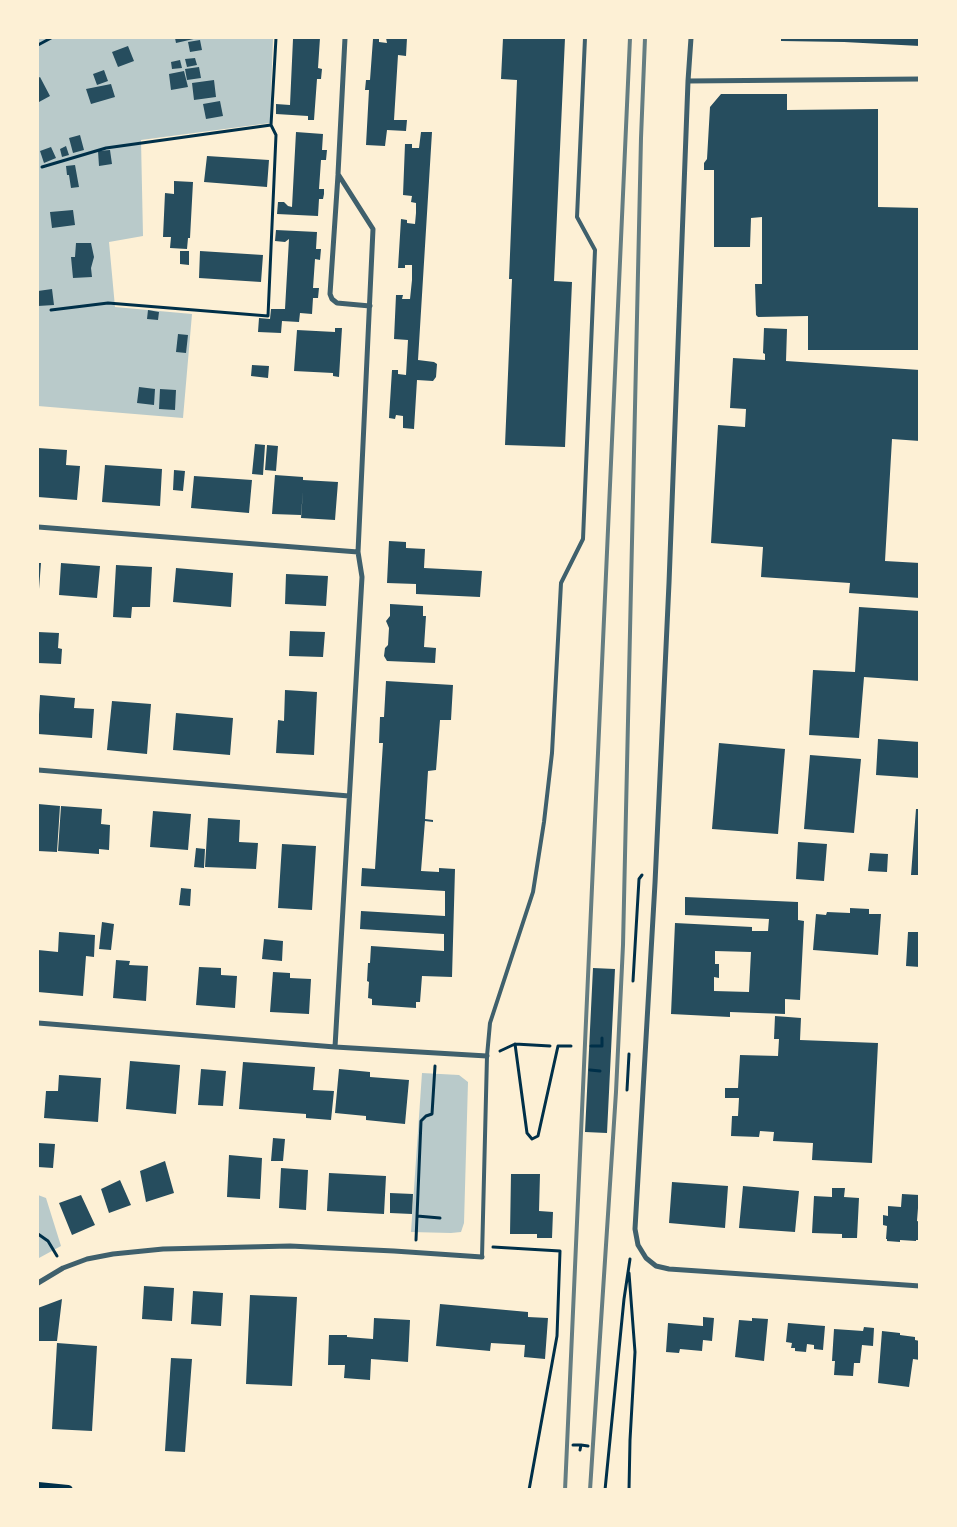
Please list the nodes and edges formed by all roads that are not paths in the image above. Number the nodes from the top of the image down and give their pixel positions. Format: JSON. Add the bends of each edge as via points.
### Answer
{"nodes":[{"id":1,"x":345,"y":38,"type":"edge"},
{"id":2,"x":585,"y":38,"type":"edge"},
{"id":3,"x":691,"y":38,"type":"edge"},
{"id":4,"x":920,"y":79,"type":"edge"},
{"id":5,"x":688,"y":81,"type":"junction"},
{"id":6,"x":338,"y":174,"type":"junction"},
{"id":7,"x":370,"y":306,"type":"junction"},
{"id":8,"x":38,"y":527,"type":"edge"},
{"id":9,"x":358,"y":552,"type":"junction"},
{"id":10,"x":38,"y":770,"type":"edge"},
{"id":11,"x":349,"y":796,"type":"junction"},
{"id":12,"x":38,"y":1023,"type":"edge"},
{"id":13,"x":335,"y":1047,"type":"junction"},
{"id":14,"x":488,"y":1056,"type":"junction"},
{"id":15,"x":482,"y":1257,"type":"joint"},
{"id":16,"x":38,"y":1282,"type":"edge"},
{"id":17,"x":920,"y":1286,"type":"edge"},
{"id":18,"x":38,"y":1487,"type":"edge"},
{"id":19,"x":68,"y":1490,"type":"edge"}],
"edges":[{"from":1,"to":6,"type":"street"},
{"from":2,"to":14,"type":"lane","via":[[577,217],[595,250],[583,539],[561,583],[552,753],[533,892],[490,1023]]},
{"from":3,"to":5,"type":"street"},
{"from":4,"to":5,"type":"street"},
{"from":5,"to":17,"type":"street","via":[[669,583],[635,1229],[638,1245],[656,1266],[669,1269]]},
{"from":6,"to":7,"type":"street","via":[[373,229]]},
{"from":6,"to":7,"type":"street","via":[[330,294],[337,303]]},
{"from":7,"to":9,"type":"street"},
{"from":8,"to":9,"type":"street"},
{"from":9,"to":11,"type":"street","via":[[362,577]]},
{"from":10,"to":11,"type":"street"},
{"from":11,"to":13,"type":"street"},
{"from":12,"to":13,"type":"street"},
{"from":13,"to":14,"type":"street"},
{"from":14,"to":15,"type":"lane"},
{"from":15,"to":16,"type":"street","via":[[328,1248],[163,1249],[87,1259]]},
{"from":18,"to":19,"type":"main road"}]}
